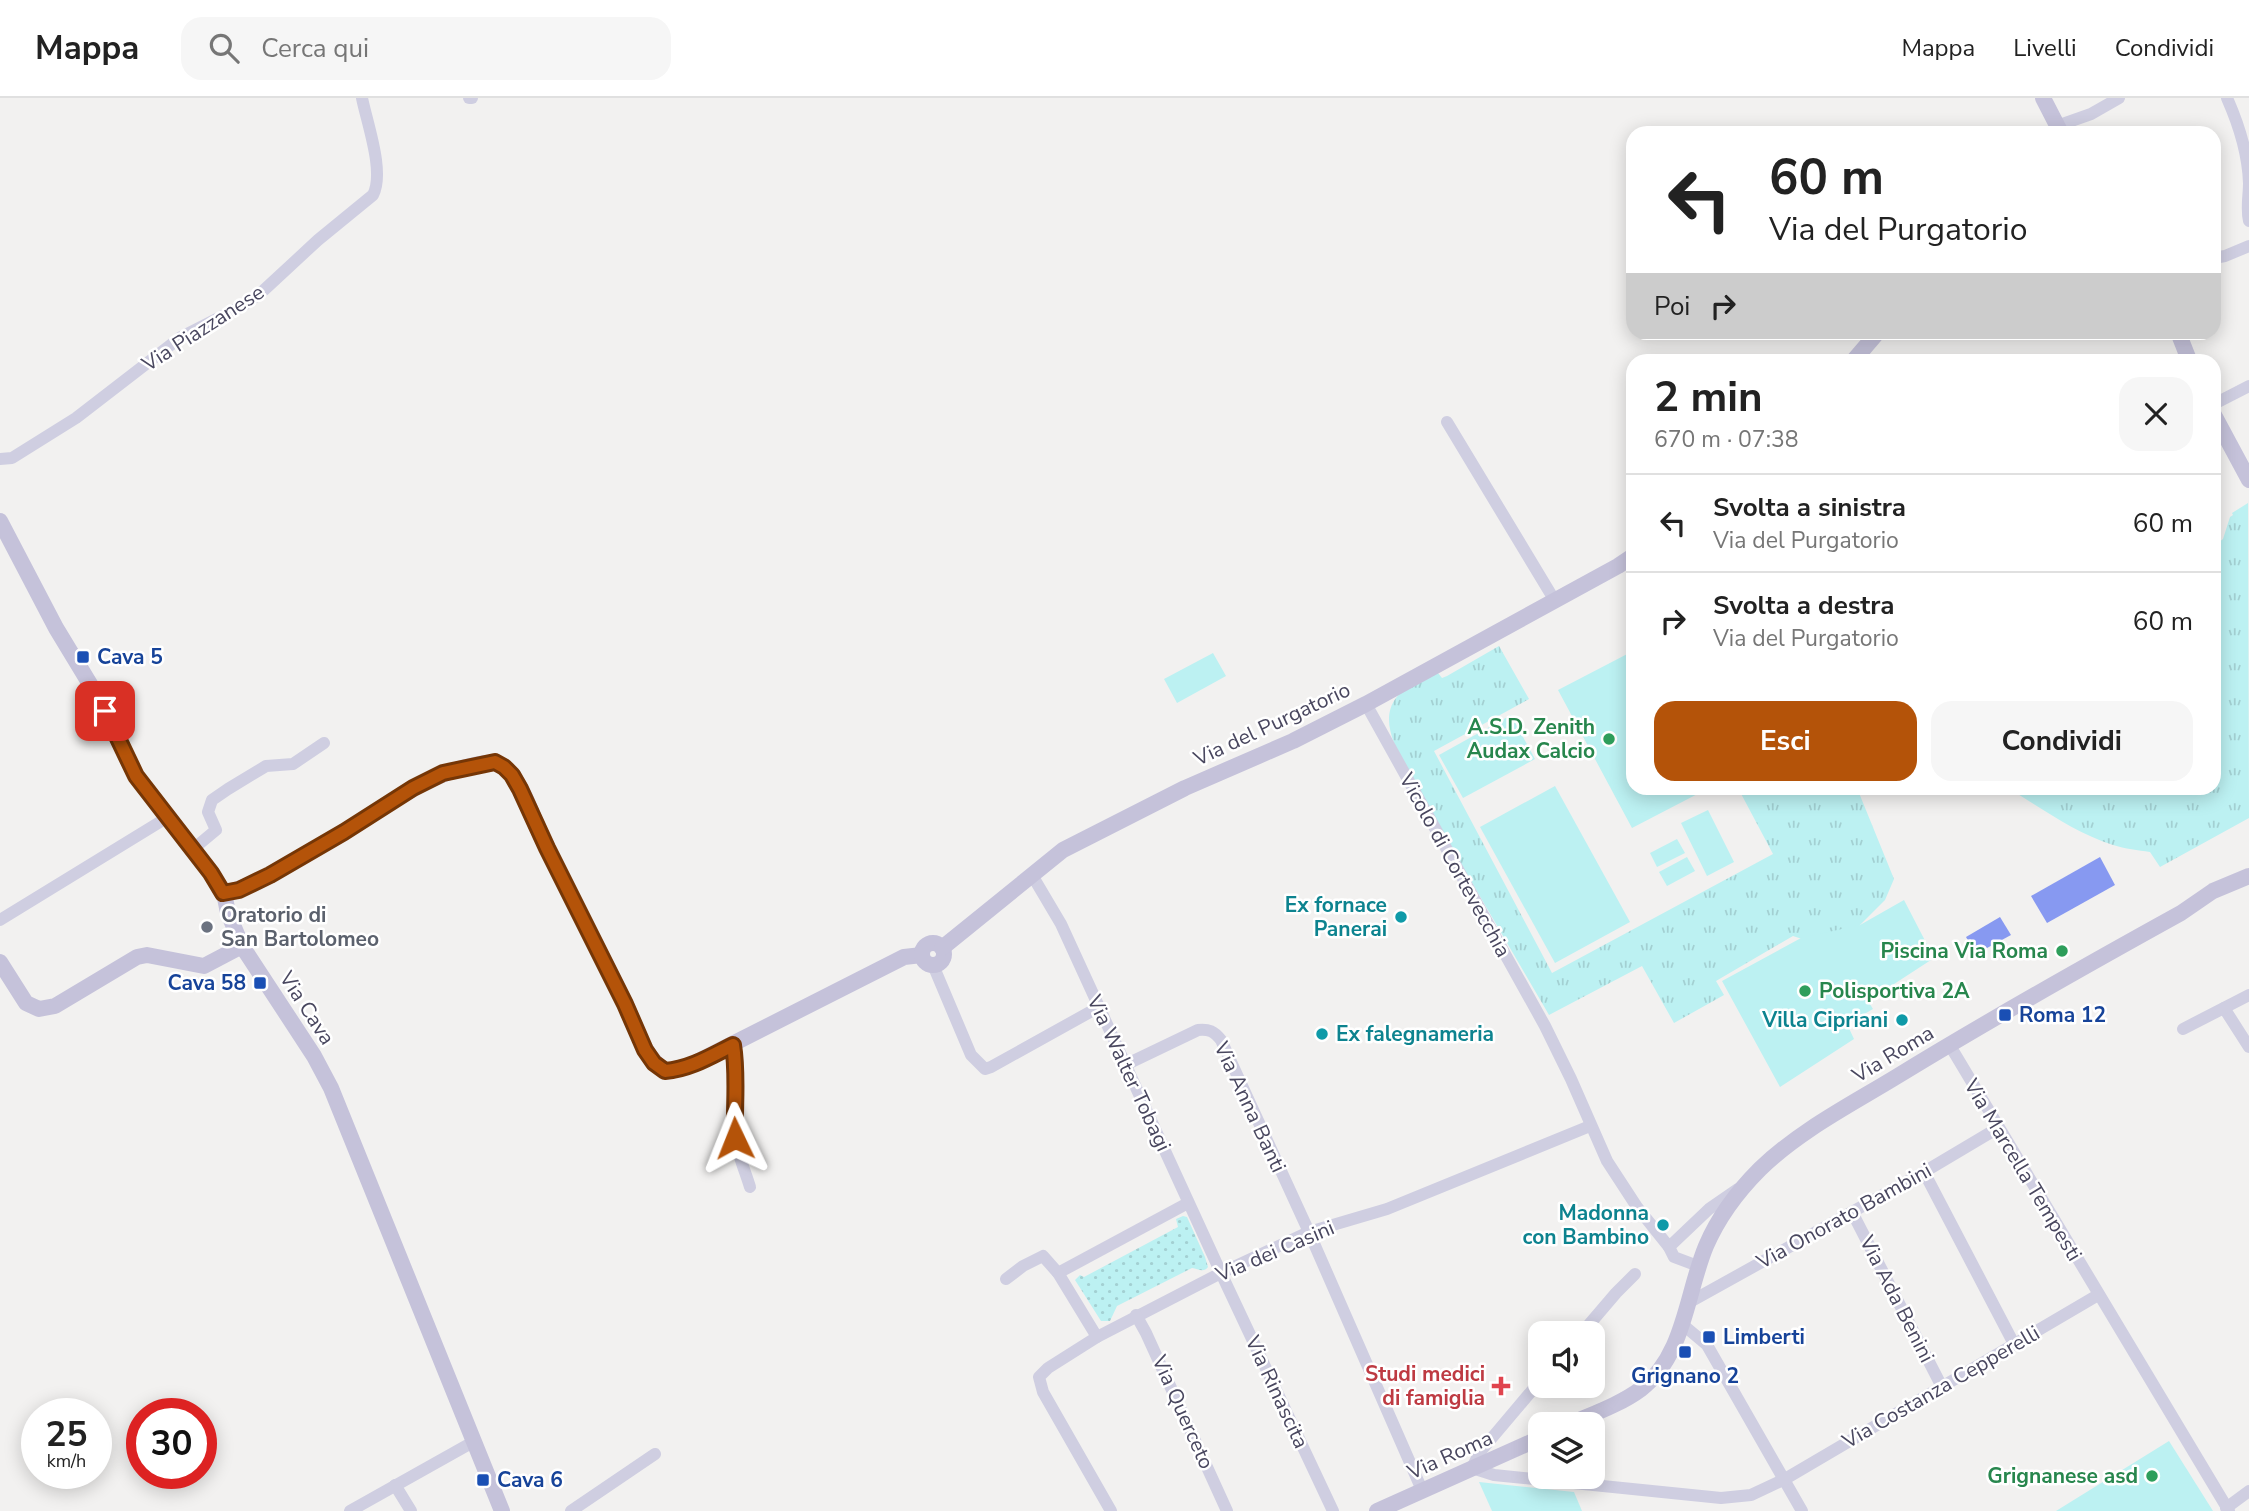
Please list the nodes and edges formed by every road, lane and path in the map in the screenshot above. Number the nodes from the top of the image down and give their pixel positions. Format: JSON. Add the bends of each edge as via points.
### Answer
{"nodes":[{"id":1,"x":362,"y":98,"type":"edge"},
{"id":2,"x":2043,"y":98,"type":"edge"},
{"id":3,"x":2119,"y":98,"type":"edge"},
{"id":4,"x":2227,"y":98,"type":"edge"},
{"id":5,"x":2057,"y":126,"type":"edge"},
{"id":6,"x":2067,"y":126,"type":"edge"},
{"id":7,"x":2249,"y":221,"type":"edge"},
{"id":8,"x":2249,"y":246,"type":"edge"},
{"id":9,"x":2221,"y":256,"type":"edge"},
{"id":10,"x":1871,"y":340,"type":"edge"},
{"id":11,"x":1859,"y":354,"type":"edge"},
{"id":12,"x":2249,"y":386,"type":"edge"},
{"id":13,"x":2221,"y":400,"type":"edge"},
{"id":14,"x":1447,"y":422,"type":"dead end"},
{"id":15,"x":2221,"y":428,"type":"edge"},
{"id":16,"x":6,"y":459,"type":"edge"},
{"id":17,"x":2249,"y":480,"type":"edge"},
{"id":18,"x":0,"y":521,"type":"edge"},
{"id":19,"x":1626,"y":560,"type":"edge"},
{"id":20,"x":1555,"y":601,"type":"junction"},
{"id":21,"x":1366,"y":704,"type":"junction"},
{"id":22,"x":324,"y":743,"type":"dead end"},
{"id":23,"x":168,"y":817,"type":"junction"},
{"id":24,"x":192,"y":850,"type":"junction"},
{"id":25,"x":1032,"y":875,"type":"junction"},
{"id":26,"x":2246,"y":877,"type":"edge"},
{"id":27,"x":223,"y":893,"type":"junction"},
{"id":28,"x":0,"y":920,"type":"edge"},
{"id":29,"x":243,"y":946,"type":"junction"},
{"id":30,"x":927,"y":960,"type":"junction"},
{"id":31,"x":0,"y":962,"type":"edge"},
{"id":32,"x":2249,"y":995,"type":"edge"},
{"id":33,"x":1099,"y":1007,"type":"junction"},
{"id":34,"x":2224,"y":1008,"type":"junction"},
{"id":35,"x":2183,"y":1029,"type":"dead end"},
{"id":36,"x":1949,"y":1044,"type":"junction"},
{"id":37,"x":733,"y":1045,"type":"junction"},
{"id":38,"x":2249,"y":1048,"type":"edge"},
{"id":39,"x":1125,"y":1065,"type":"junction"},
{"id":40,"x":1590,"y":1126,"type":"junction"},
{"id":41,"x":1998,"y":1128,"type":"junction"},
{"id":42,"x":1924,"y":1172,"type":"junction"},
{"id":43,"x":1747,"y":1182,"type":"junction"},
{"id":44,"x":750,"y":1187,"type":"dead end"},
{"id":45,"x":1188,"y":1203,"type":"junction"},
{"id":46,"x":1852,"y":1212,"type":"junction"},
{"id":47,"x":1309,"y":1232,"type":"junction"},
{"id":48,"x":1670,"y":1247,"type":"junction"},
{"id":49,"x":1699,"y":1266,"type":"junction"},
{"id":50,"x":1058,"y":1273,"type":"junction"},
{"id":51,"x":1220,"y":1273,"type":"junction"},
{"id":52,"x":1635,"y":1274,"type":"dead end"},
{"id":53,"x":1006,"y":1279,"type":"dead end"},
{"id":54,"x":2098,"y":1295,"type":"junction"},
{"id":55,"x":1688,"y":1303,"type":"junction"},
{"id":56,"x":1136,"y":1315,"type":"junction"},
{"id":57,"x":1592,"y":1321,"type":"edge"},
{"id":58,"x":1682,"y":1324,"type":"junction"},
{"id":59,"x":1097,"y":1337,"type":"junction"},
{"id":60,"x":2014,"y":1344,"type":"junction"},
{"id":61,"x":1942,"y":1387,"type":"junction"},
{"id":62,"x":1528,"y":1395,"type":"edge"},
{"id":63,"x":1594,"y":1412,"type":"edge"},
{"id":64,"x":473,"y":1442,"type":"junction"},
{"id":65,"x":1528,"y":1443,"type":"edge"},
{"id":66,"x":655,"y":1454,"type":"dead end"},
{"id":67,"x":1472,"y":1468,"type":"junction"},
{"id":68,"x":1784,"y":1479,"type":"junction"},
{"id":69,"x":395,"y":1485,"type":"junction"},
{"id":70,"x":1422,"y":1490,"type":"junction"},
{"id":71,"x":2249,"y":1491,"type":"edge"},
{"id":72,"x":1721,"y":1498,"type":"junction"},
{"id":73,"x":2228,"y":1509,"type":"edge"},
{"id":74,"x":350,"y":1511,"type":"edge"},
{"id":75,"x":411,"y":1511,"type":"edge"},
{"id":76,"x":502,"y":1511,"type":"edge"},
{"id":77,"x":571,"y":1511,"type":"edge"},
{"id":78,"x":1111,"y":1511,"type":"edge"},
{"id":79,"x":1227,"y":1511,"type":"edge"},
{"id":80,"x":1333,"y":1511,"type":"edge"},
{"id":81,"x":1377,"y":1511,"type":"edge"},
{"id":82,"x":1717,"y":1511,"type":"edge"},
{"id":83,"x":1802,"y":1511,"type":"edge"}],
"edges":[{"from":1,"to":16,"type":"street","name":"Via Piazzanese","via":[[374,151],[377,187],[373,195],[244,305],[181,337],[76,418]]},
{"from":2,"to":5,"type":"street"},
{"from":3,"to":6,"type":"street"},
{"from":4,"to":7,"type":"street","via":[[2241,130],[2249,181]]},
{"from":8,"to":9,"type":"street"},
{"from":10,"to":11,"type":"street"},
{"from":12,"to":13,"type":"street"},
{"from":14,"to":20,"type":"street"},
{"from":15,"to":17,"type":"street"},
{"from":18,"to":23,"type":"street","name":"Via Cava","via":[[136,776]]},
{"from":19,"to":20,"type":"street","name":"Via del Purgatorio"},
{"from":20,"to":21,"type":"street","name":"Via del Purgatorio"},
{"from":21,"to":25,"type":"street","name":"Via del Purgatorio","via":[[1143,808],[1063,850]]},
{"from":21,"to":40,"type":"street","name":"Vicolo di Cortevecchia","via":[[1545,1026]]},
{"from":22,"to":24,"type":"street","via":[[293,764],[266,766],[212,800],[208,812],[216,830]]},
{"from":23,"to":24,"type":"street","name":"Via Cava"},
{"from":23,"to":28,"type":"street"},
{"from":24,"to":27,"type":"street","name":"Via Cava"},
{"from":25,"to":30,"type":"street","name":"Via del Purgatorio","via":[[942,948],[935,943],[926,945]]},
{"from":25,"to":33,"type":"street","name":"Via Walter Tobagi","via":[[1061,924]]},
{"from":26,"to":36,"type":"street","name":"Via Roma","via":[[2218,900],[2194,913],[2181,913]]},
{"from":27,"to":29,"type":"street","name":"Via Cava"},
{"from":27,"to":37,"type":"street","via":[[270,875],[443,773],[495,762],[512,775],[520,789],[654,1063],[665,1071],[678,1070]]},
{"from":29,"to":31,"type":"street","via":[[204,966],[137,957],[55,1006],[39,1009],[26,1003]]},
{"from":29,"to":64,"type":"street","name":"Via Cava","via":[[331,1088]]},
{"from":30,"to":33,"type":"street","via":[[971,1055],[985,1069]]},
{"from":30,"to":37,"type":"street","via":[[904,957]]},
{"from":32,"to":34,"type":"street"},
{"from":33,"to":39,"type":"street","name":"Via Walter Tobagi"},
{"from":34,"to":35,"type":"street"},
{"from":34,"to":38,"type":"street"},
{"from":36,"to":41,"type":"street","name":"Via Marcella Tempesti"},
{"from":36,"to":43,"type":"street","name":"Via Roma","via":[[1791,1143]]},
{"from":37,"to":44,"type":"street","via":[[737,1067],[735,1138]]},
{"from":39,"to":45,"type":"street","name":"Via Walter Tobagi"},
{"from":39,"to":47,"type":"street","name":"Via Anna Banti","via":[[1198,1030],[1214,1032]]},
{"from":40,"to":47,"type":"street","name":"Via dei Casini","via":[[1387,1209]]},
{"from":40,"to":48,"type":"street","via":[[1637,1208]]},
{"from":41,"to":42,"type":"street","name":"Via Onorato Bambini"},
{"from":41,"to":54,"type":"street","name":"Via Marcella Tempesti"},
{"from":42,"to":46,"type":"street","name":"Via Onorato Bambini"},
{"from":42,"to":60,"type":"street"},
{"from":43,"to":48,"type":"street","name":"Via Roma","via":[[1709,1209]]},
{"from":43,"to":49,"type":"street","name":"Via Roma","via":[[1717,1226]]},
{"from":45,"to":50,"type":"street"},
{"from":45,"to":51,"type":"street","name":"Via Walter Tobagi"},
{"from":46,"to":55,"type":"street","name":"Via Onorato Bambini"},
{"from":46,"to":61,"type":"street","name":"Via Ada Benini"},
{"from":47,"to":51,"type":"street","name":"Via dei Casini"},
{"from":47,"to":70,"type":"street"},
{"from":48,"to":49,"type":"street","via":[[1674,1257]]},
{"from":49,"to":55,"type":"street","name":"Via Roma"},
{"from":50,"to":53,"type":"street","via":[[1043,1256]]},
{"from":50,"to":59,"type":"street"},
{"from":51,"to":56,"type":"street","name":"Via dei Casini"},
{"from":51,"to":80,"type":"street","name":"Via Rinascita"},
{"from":52,"to":57,"type":"street"},
{"from":54,"to":60,"type":"street","name":"Via Costanza Cepperelli"},
{"from":54,"to":73,"type":"street","name":"Via Marcella Tempesti"},
{"from":55,"to":58,"type":"street","name":"Via Roma"},
{"from":56,"to":59,"type":"street","name":"Via dei Casini"},
{"from":56,"to":79,"type":"street","name":"Via Querceto"},
{"from":58,"to":63,"type":"street","name":"Via Roma","via":[[1655,1376],[1642,1388]]},
{"from":58,"to":68,"type":"street","via":[[1707,1345]]},
{"from":59,"to":78,"type":"street","name":"Via dei Casini","via":[[1039,1377],[1043,1392]]},
{"from":60,"to":61,"type":"street","name":"Via Costanza Cepperelli"},
{"from":61,"to":68,"type":"street","name":"Via Costanza Cepperelli"},
{"from":62,"to":67,"type":"street"},
{"from":64,"to":69,"type":"street"},
{"from":64,"to":76,"type":"street","name":"Via Cava"},
{"from":65,"to":67,"type":"street","name":"Via Roma"},
{"from":66,"to":77,"type":"street"},
{"from":67,"to":70,"type":"street","name":"Via Roma"},
{"from":67,"to":72,"type":"street","name":"Via Costanza Cepperelli","via":[[1494,1475]]},
{"from":68,"to":72,"type":"street","name":"Via Costanza Cepperelli","via":[[1751,1495]]},
{"from":68,"to":83,"type":"street"},
{"from":69,"to":74,"type":"street"},
{"from":69,"to":75,"type":"street"},
{"from":70,"to":81,"type":"street","name":"Via Roma"},
{"from":71,"to":73,"type":"street"},
{"from":72,"to":82,"type":"street"}]}
